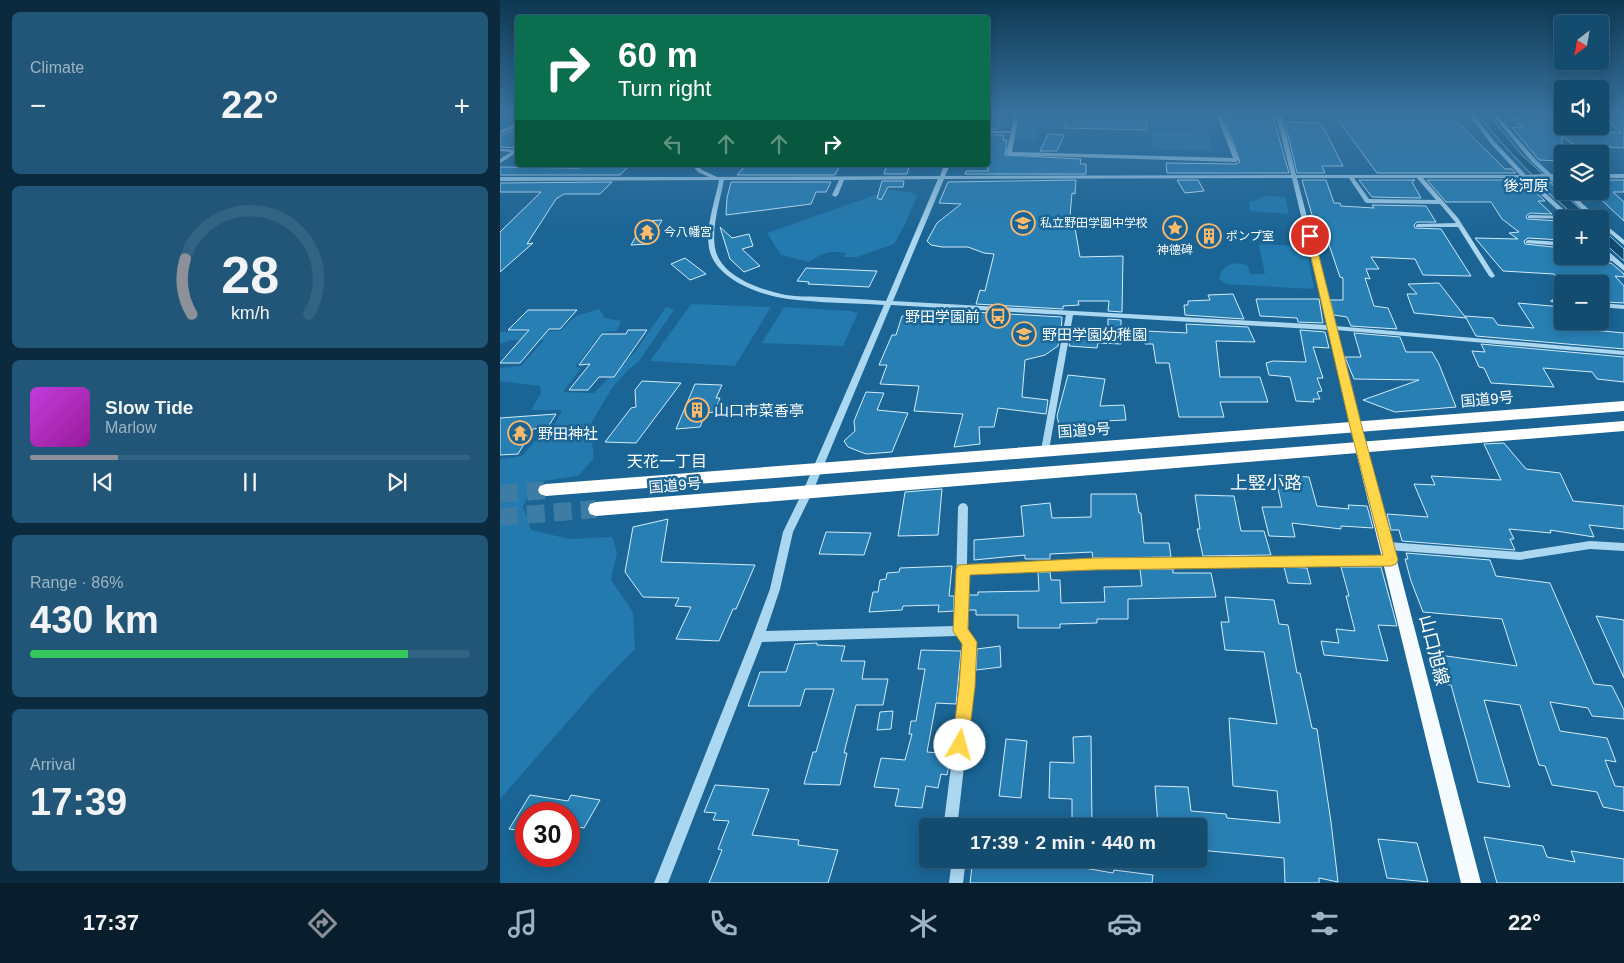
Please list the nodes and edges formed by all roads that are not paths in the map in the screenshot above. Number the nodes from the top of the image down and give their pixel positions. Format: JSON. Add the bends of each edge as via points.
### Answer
{"nodes":[{"id":1,"x":512,"y":154,"type":"edge"},
{"id":2,"x":1048,"y":154,"type":"edge"},
{"id":3,"x":1234,"y":154,"type":"edge"},
{"id":4,"x":1289,"y":154,"type":"edge"},
{"id":5,"x":1505,"y":154,"type":"edge"},
{"id":6,"x":1528,"y":154,"type":"edge"},
{"id":7,"x":500,"y":161,"type":"edge"},
{"id":8,"x":697,"y":167,"type":"edge"},
{"id":9,"x":946,"y":167,"type":"edge"},
{"id":10,"x":1527,"y":176,"type":"junction"},
{"id":11,"x":1547,"y":176,"type":"junction"},
{"id":12,"x":1554,"y":176,"type":"edge"},
{"id":13,"x":1609,"y":176,"type":"edge"},
{"id":14,"x":1624,"y":176,"type":"edge"},
{"id":15,"x":1419,"y":177,"type":"junction"},
{"id":16,"x":842,"y":178,"type":"junction"},
{"id":17,"x":943,"y":178,"type":"junction"},
{"id":18,"x":1295,"y":178,"type":"junction"},
{"id":19,"x":1351,"y":178,"type":"junction"},
{"id":20,"x":500,"y":179,"type":"edge"},
{"id":21,"x":722,"y":179,"type":"junction"},
{"id":22,"x":1554,"y":182,"type":"edge"},
{"id":23,"x":835,"y":195,"type":"dead end"},
{"id":24,"x":1576,"y":200,"type":"edge"},
{"id":25,"x":1368,"y":201,"type":"junction"},
{"id":26,"x":1440,"y":202,"type":"junction"},
{"id":27,"x":1372,"y":209,"type":"dead end"},
{"id":28,"x":1562,"y":210,"type":"edge"},
{"id":29,"x":1586,"y":210,"type":"edge"},
{"id":30,"x":1530,"y":217,"type":"dead end"},
{"id":31,"x":1554,"y":218,"type":"edge"},
{"id":32,"x":1418,"y":226,"type":"dead end"},
{"id":33,"x":1459,"y":226,"type":"junction"},
{"id":34,"x":1609,"y":230,"type":"edge"},
{"id":35,"x":1528,"y":242,"type":"dead end"},
{"id":36,"x":1624,"y":243,"type":"edge"},
{"id":37,"x":1554,"y":244,"type":"edge"},
{"id":38,"x":1609,"y":254,"type":"edge"},
{"id":39,"x":1609,"y":259,"type":"edge"},
{"id":40,"x":1614,"y":259,"type":"junction"},
{"id":41,"x":1624,"y":269,"type":"edge"},
{"id":42,"x":1492,"y":276,"type":"dead end"},
{"id":43,"x":888,"y":302,"type":"junction"},
{"id":44,"x":1609,"y":306,"type":"edge"},
{"id":45,"x":1624,"y":307,"type":"edge"},
{"id":46,"x":1070,"y":314,"type":"junction"},
{"id":47,"x":1333,"y":328,"type":"junction"},
{"id":48,"x":1624,"y":353,"type":"edge"},
{"id":49,"x":1624,"y":406,"type":"edge"},
{"id":50,"x":1624,"y":426,"type":"edge"},
{"id":51,"x":1356,"y":427,"type":"junction"},
{"id":52,"x":1361,"y":448,"type":"junction"},
{"id":53,"x":1044,"y":450,"type":"junction"},
{"id":54,"x":816,"y":469,"type":"junction"},
{"id":55,"x":546,"y":490,"type":"tunnel mouth"},
{"id":56,"x":808,"y":491,"type":"junction"},
{"id":57,"x":964,"y":507,"type":"dead end"},
{"id":58,"x":596,"y":509,"type":"tunnel mouth"},
{"id":59,"x":1624,"y":548,"type":"edge"},
{"id":60,"x":1389,"y":553,"type":"junction"},
{"id":61,"x":963,"y":569,"type":"junction"},
{"id":62,"x":960,"y":631,"type":"junction"},
{"id":63,"x":758,"y":636,"type":"junction"},
{"id":64,"x":951,"y":818,"type":"edge"},
{"id":65,"x":958,"y":868,"type":"edge"},
{"id":66,"x":661,"y":883,"type":"edge"},
{"id":67,"x":956,"y":883,"type":"edge"},
{"id":68,"x":1471,"y":883,"type":"edge"}],
"edges":[{"from":1,"to":7,"type":"street"},
{"from":2,"to":3,"type":"street","via":[[1236,160]]},
{"from":4,"to":18,"type":"street"},
{"from":5,"to":10,"type":"street"},
{"from":6,"to":11,"type":"street"},
{"from":8,"to":21,"type":"street"},
{"from":9,"to":17,"type":"street"},
{"from":10,"to":11,"type":"street"},
{"from":10,"to":15,"type":"street"},
{"from":10,"to":28,"type":"street"},
{"from":11,"to":12,"type":"street"},
{"from":11,"to":22,"type":"street"},
{"from":13,"to":14,"type":"street"},
{"from":15,"to":19,"type":"street"},
{"from":15,"to":26,"type":"street"},
{"from":16,"to":17,"type":"street"},
{"from":16,"to":21,"type":"street"},
{"from":16,"to":23,"type":"street"},
{"from":17,"to":18,"type":"street"},
{"from":17,"to":43,"type":"street"},
{"from":18,"to":19,"type":"street"},
{"from":18,"to":47,"type":"street"},
{"from":19,"to":25,"type":"street"},
{"from":20,"to":21,"type":"street"},
{"from":21,"to":43,"type":"street","via":[[712,234],[713,253],[720,266],[732,275],[762,291],[786,297]]},
{"from":24,"to":29,"type":"street"},
{"from":25,"to":26,"type":"street"},
{"from":25,"to":27,"type":"street"},
{"from":26,"to":33,"type":"street","via":[[1453,214]]},
{"from":30,"to":31,"type":"street"},
{"from":32,"to":33,"type":"street"},
{"from":33,"to":42,"type":"street"},
{"from":34,"to":36,"type":"street"},
{"from":35,"to":37,"type":"street"},
{"from":38,"to":40,"type":"street"},
{"from":39,"to":40,"type":"street"},
{"from":40,"to":41,"type":"street"},
{"from":43,"to":46,"type":"street"},
{"from":43,"to":54,"type":"street"},
{"from":44,"to":45,"type":"street"},
{"from":46,"to":47,"type":"street"},
{"from":46,"to":53,"type":"street"},
{"from":47,"to":48,"type":"street"},
{"from":47,"to":51,"type":"street"},
{"from":49,"to":51,"type":"highway","name":"国道9号"},
{"from":50,"to":52,"type":"highway","name":"国道9号"},
{"from":51,"to":52,"type":"main road","name":"山口旭線"},
{"from":51,"to":53,"type":"highway","name":"国道9号"},
{"from":52,"to":56,"type":"highway","name":"国道9号"},
{"from":52,"to":60,"type":"main road","name":"山口旭線"},
{"from":53,"to":54,"type":"highway","name":"国道9号"},
{"from":54,"to":55,"type":"highway","name":"国道9号"},
{"from":54,"to":56,"type":"street"},
{"from":56,"to":58,"type":"highway","name":"国道9号"},
{"from":56,"to":63,"type":"street","via":[[788,532],[775,589]]},
{"from":57,"to":61,"type":"street"},
{"from":59,"to":60,"type":"street","via":[[1590,545],[1520,556]]},
{"from":60,"to":61,"type":"street"},
{"from":60,"to":68,"type":"main road","name":"山口旭線"},
{"from":61,"to":62,"type":"street"},
{"from":62,"to":63,"type":"street"},
{"from":62,"to":64,"type":"street","via":[[970,642]]},
{"from":63,"to":66,"type":"street"},
{"from":65,"to":67,"type":"street"}]}
